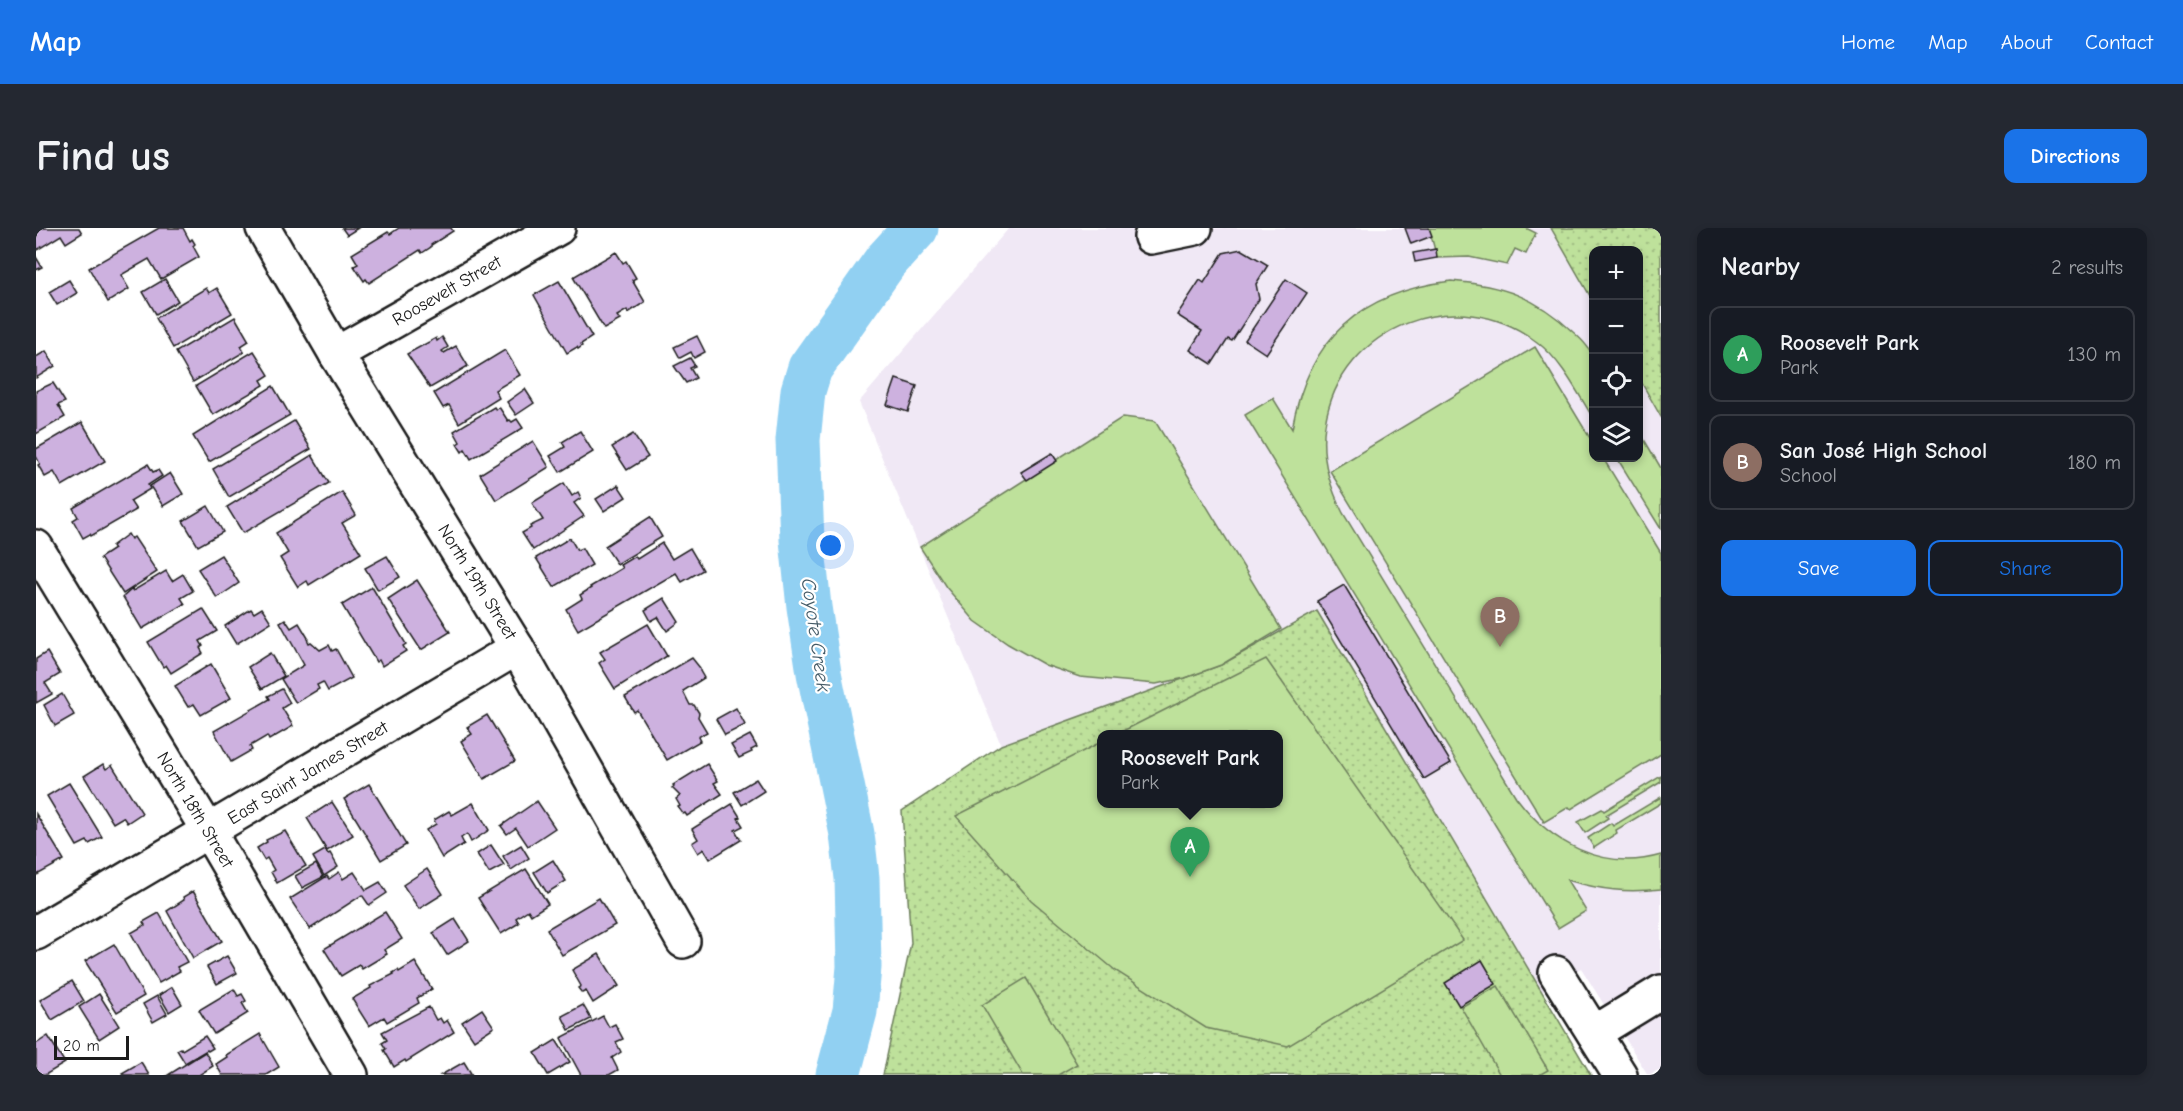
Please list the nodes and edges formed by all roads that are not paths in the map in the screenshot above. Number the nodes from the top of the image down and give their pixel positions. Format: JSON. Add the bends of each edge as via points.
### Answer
{"nodes":[{"id":1,"x":263,"y":228,"type":"edge"},
{"id":2,"x":558,"y":228,"type":"edge"},
{"id":3,"x":1195,"y":228,"type":"edge"},
{"id":4,"x":1151,"y":237,"type":"dead end"},
{"id":5,"x":336,"y":354,"type":"junction"},
{"id":6,"x":36,"y":547,"type":"edge"},
{"id":7,"x":517,"y":648,"type":"junction"},
{"id":8,"x":209,"y":832,"type":"junction"},
{"id":9,"x":36,"y":933,"type":"edge"},
{"id":10,"x":683,"y":941,"type":"dead end"},
{"id":11,"x":1556,"y":973,"type":"dead end"},
{"id":12,"x":1661,"y":992,"type":"edge"},
{"id":13,"x":1594,"y":1033,"type":"junction"},
{"id":14,"x":351,"y":1075,"type":"edge"},
{"id":15,"x":1620,"y":1075,"type":"edge"}],
"edges":[{"from":1,"to":5,"type":"street","name":"North 19th Street"},
{"from":2,"to":5,"type":"street","name":"Roosevelt Street"},
{"from":3,"to":4,"type":"street"},
{"from":5,"to":7,"type":"street","name":"North 19th Street"},
{"from":6,"to":8,"type":"street","name":"North 18th Street"},
{"from":7,"to":8,"type":"street","name":"East Saint James Street"},
{"from":7,"to":10,"type":"street","name":"North 19th Street"},
{"from":8,"to":9,"type":"street","name":"East Saint James Street"},
{"from":8,"to":14,"type":"street","name":"North 18th Street"},
{"from":11,"to":13,"type":"street"},
{"from":12,"to":13,"type":"street"},
{"from":13,"to":15,"type":"street"}]}
